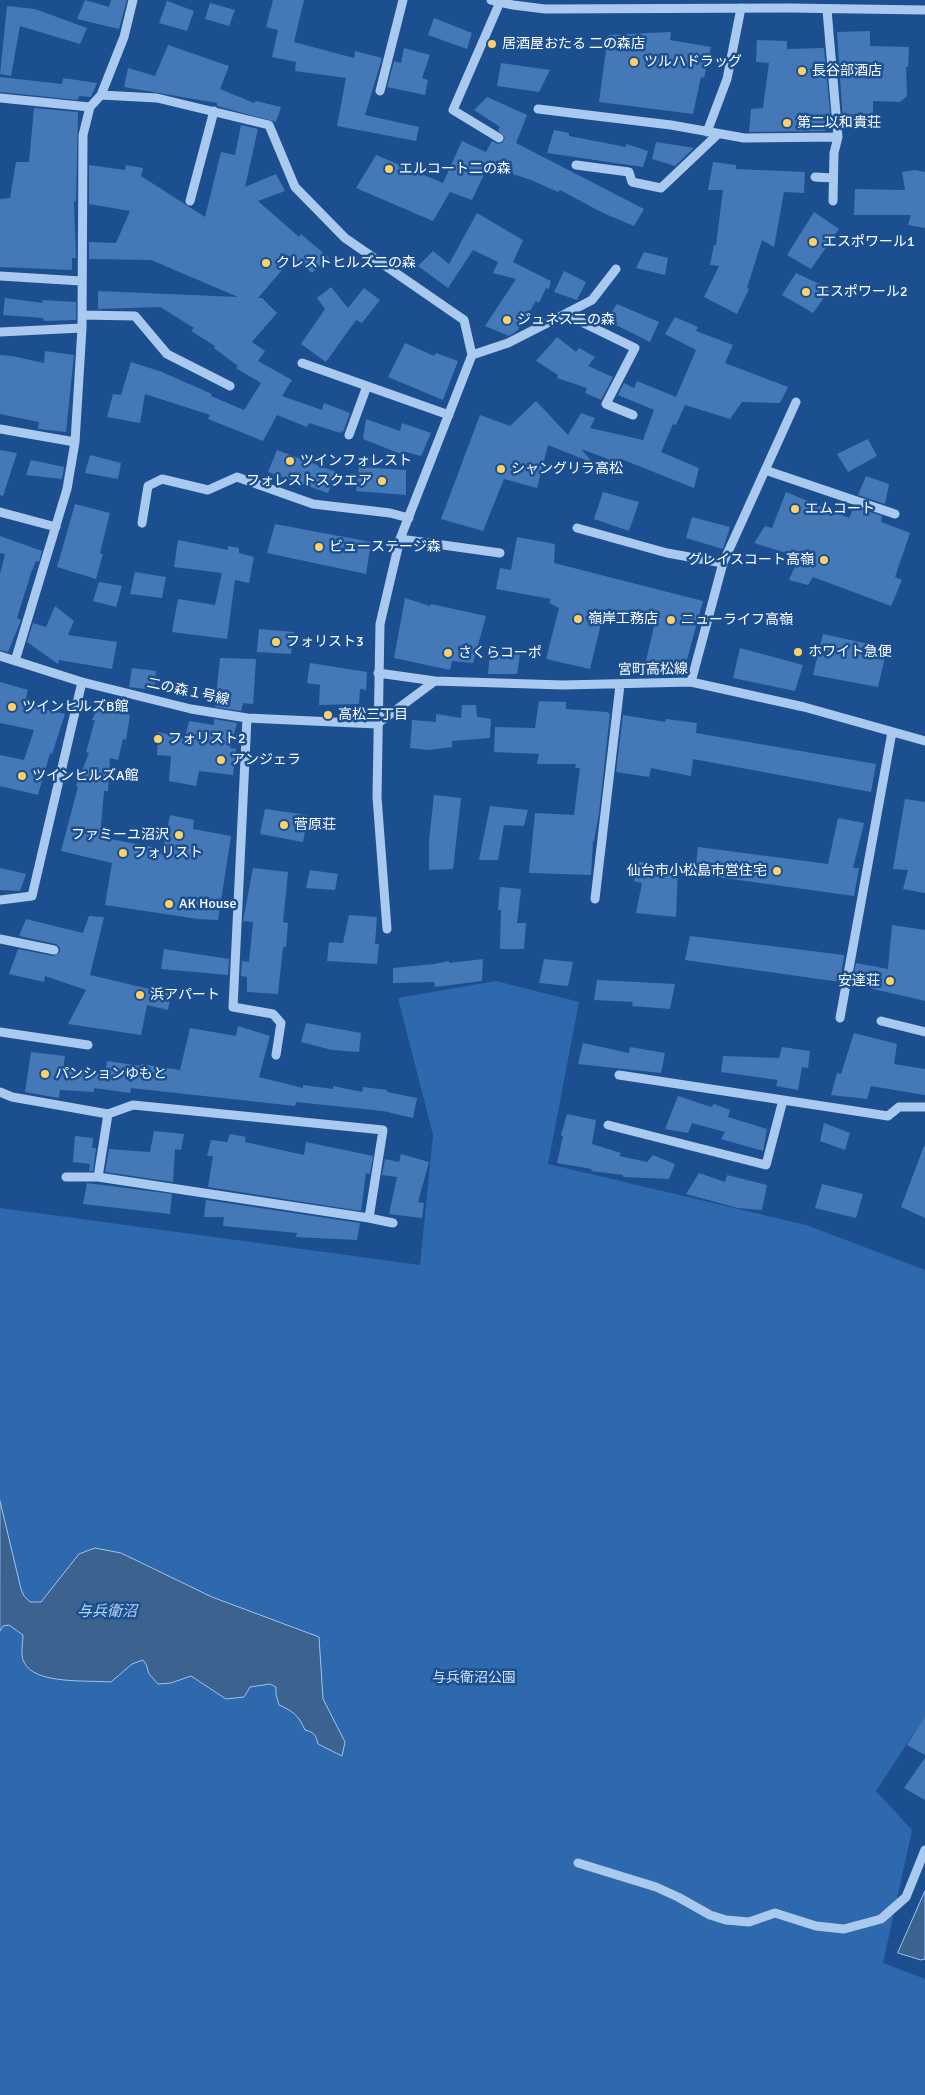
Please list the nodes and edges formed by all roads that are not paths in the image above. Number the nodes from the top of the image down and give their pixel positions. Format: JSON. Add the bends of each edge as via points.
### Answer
{"nodes":[{"id":1,"x":134,"y":0,"type":"edge"},
{"id":2,"x":403,"y":0,"type":"edge"},
{"id":3,"x":496,"y":1,"type":"edge"},
{"id":4,"x":789,"y":4,"type":"edge"},
{"id":5,"x":742,"y":8,"type":"junction"},
{"id":6,"x":826,"y":10,"type":"junction"},
{"id":7,"x":925,"y":10,"type":"edge"},
{"id":8,"x":380,"y":91,"type":"dead end"},
{"id":9,"x":102,"y":95,"type":"junction"},
{"id":10,"x":0,"y":98,"type":"edge"},
{"id":11,"x":90,"y":107,"type":"junction"},
{"id":12,"x":538,"y":109,"type":"dead end"},
{"id":13,"x":214,"y":111,"type":"junction"},
{"id":14,"x":707,"y":132,"type":"junction"},
{"id":15,"x":718,"y":134,"type":"junction"},
{"id":16,"x":838,"y":137,"type":"junction"},
{"id":17,"x":499,"y":138,"type":"dead end"},
{"id":18,"x":576,"y":164,"type":"dead end"},
{"id":19,"x":815,"y":177,"type":"dead end"},
{"id":20,"x":833,"y":178,"type":"junction"},
{"id":21,"x":190,"y":200,"type":"dead end"},
{"id":22,"x":833,"y":201,"type":"dead end"},
{"id":23,"x":616,"y":269,"type":"dead end"},
{"id":24,"x":0,"y":276,"type":"edge"},
{"id":25,"x":81,"y":281,"type":"junction"},
{"id":26,"x":566,"y":314,"type":"junction"},
{"id":27,"x":82,"y":316,"type":"junction"},
{"id":28,"x":82,"y":328,"type":"junction"},
{"id":29,"x":0,"y":332,"type":"edge"},
{"id":30,"x":472,"y":355,"type":"junction"},
{"id":31,"x":302,"y":364,"type":"dead end"},
{"id":32,"x":230,"y":386,"type":"dead end"},
{"id":33,"x":367,"y":386,"type":"junction"},
{"id":34,"x":796,"y":402,"type":"dead end"},
{"id":35,"x":449,"y":415,"type":"junction"},
{"id":36,"x":633,"y":415,"type":"dead end"},
{"id":37,"x":0,"y":429,"type":"edge"},
{"id":38,"x":348,"y":435,"type":"dead end"},
{"id":39,"x":75,"y":442,"type":"junction"},
{"id":40,"x":765,"y":470,"type":"junction"},
{"id":41,"x":0,"y":512,"type":"edge"},
{"id":42,"x":895,"y":514,"type":"dead end"},
{"id":43,"x":409,"y":518,"type":"junction"},
{"id":44,"x":142,"y":523,"type":"dead end"},
{"id":45,"x":56,"y":527,"type":"junction"},
{"id":46,"x":578,"y":528,"type":"dead end"},
{"id":47,"x":400,"y":539,"type":"junction"},
{"id":48,"x":500,"y":553,"type":"dead end"},
{"id":49,"x":723,"y":563,"type":"junction"},
{"id":50,"x":0,"y":656,"type":"edge"},
{"id":51,"x":15,"y":661,"type":"junction"},
{"id":52,"x":378,"y":673,"type":"junction"},
{"id":53,"x":435,"y":681,"type":"junction"},
{"id":54,"x":82,"y":682,"type":"junction"},
{"id":55,"x":691,"y":682,"type":"junction"},
{"id":56,"x":620,"y":684,"type":"junction"},
{"id":57,"x":247,"y":718,"type":"junction"},
{"id":58,"x":377,"y":724,"type":"junction"},
{"id":59,"x":892,"y":732,"type":"junction"},
{"id":60,"x":925,"y":741,"type":"edge"},
{"id":61,"x":595,"y":899,"type":"dead end"},
{"id":62,"x":0,"y":900,"type":"edge"},
{"id":63,"x":387,"y":929,"type":"dead end"},
{"id":64,"x":0,"y":939,"type":"edge"},
{"id":65,"x":54,"y":950,"type":"dead end"},
{"id":66,"x":840,"y":1018,"type":"dead end"},
{"id":67,"x":881,"y":1020,"type":"dead end"},
{"id":68,"x":0,"y":1032,"type":"edge"},
{"id":69,"x":925,"y":1032,"type":"edge"},
{"id":70,"x":88,"y":1045,"type":"dead end"},
{"id":71,"x":276,"y":1055,"type":"dead end"},
{"id":72,"x":619,"y":1075,"type":"dead end"},
{"id":73,"x":0,"y":1092,"type":"edge"},
{"id":74,"x":783,"y":1100,"type":"junction"},
{"id":75,"x":925,"y":1107,"type":"edge"},
{"id":76,"x":108,"y":1114,"type":"junction"},
{"id":77,"x":608,"y":1125,"type":"dead end"},
{"id":78,"x":66,"y":1177,"type":"dead end"},
{"id":79,"x":98,"y":1177,"type":"junction"},
{"id":80,"x":369,"y":1218,"type":"junction"},
{"id":81,"x":393,"y":1223,"type":"dead end"},
{"id":82,"x":925,"y":1850,"type":"edge"},
{"id":83,"x":578,"y":1863,"type":"dead end"}],
"edges":[{"from":1,"to":9,"type":"street"},
{"from":2,"to":8,"type":"street"},
{"from":3,"to":5,"type":"street","via":[[545,9]]},
{"from":3,"to":17,"type":"street","via":[[453,110]]},
{"from":4,"to":5,"type":"street"},
{"from":4,"to":6,"type":"street"},
{"from":5,"to":14,"type":"street","via":[[727,79]]},
{"from":6,"to":7,"type":"street"},
{"from":6,"to":16,"type":"street"},
{"from":9,"to":11,"type":"street"},
{"from":9,"to":13,"type":"street","via":[[158,98]]},
{"from":10,"to":11,"type":"street"},
{"from":11,"to":25,"type":"street","via":[[83,135]]},
{"from":12,"to":14,"type":"street"},
{"from":13,"to":21,"type":"street"},
{"from":13,"to":30,"type":"street","via":[[269,125],[295,187],[345,238],[464,320]]},
{"from":14,"to":15,"type":"street"},
{"from":15,"to":16,"type":"street","via":[[744,138]]},
{"from":15,"to":18,"type":"street","via":[[660,188],[632,182],[629,172]]},
{"from":16,"to":20,"type":"street"},
{"from":19,"to":20,"type":"street"},
{"from":20,"to":22,"type":"street"},
{"from":23,"to":26,"type":"street","via":[[592,300]]},
{"from":24,"to":25,"type":"street"},
{"from":25,"to":27,"type":"street"},
{"from":26,"to":30,"type":"street","via":[[508,343]]},
{"from":26,"to":36,"type":"street","via":[[635,348],[606,404]]},
{"from":27,"to":28,"type":"street"},
{"from":27,"to":32,"type":"street","via":[[135,316],[167,354]]},
{"from":28,"to":29,"type":"street"},
{"from":28,"to":39,"type":"street"},
{"from":30,"to":35,"type":"street"},
{"from":31,"to":33,"type":"street"},
{"from":33,"to":35,"type":"street"},
{"from":33,"to":38,"type":"street"},
{"from":34,"to":40,"type":"street"},
{"from":35,"to":43,"type":"street"},
{"from":37,"to":39,"type":"street"},
{"from":39,"to":45,"type":"street","via":[[68,488]]},
{"from":40,"to":42,"type":"street"},
{"from":40,"to":49,"type":"street"},
{"from":41,"to":45,"type":"street"},
{"from":43,"to":44,"type":"street","via":[[313,504],[237,478],[208,490],[162,479],[148,486]]},
{"from":43,"to":47,"type":"street"},
{"from":45,"to":51,"type":"street"},
{"from":46,"to":49,"type":"street","via":[[667,553]]},
{"from":47,"to":48,"type":"street"},
{"from":47,"to":52,"type":"street","via":[[380,624]]},
{"from":49,"to":55,"type":"street"},
{"from":50,"to":51,"type":"street","name":"二の森１号線"},
{"from":51,"to":54,"type":"street","name":"二の森１号線"},
{"from":52,"to":53,"type":"street","name":"宮町高松線"},
{"from":52,"to":58,"type":"street"},
{"from":53,"to":56,"type":"street","name":"宮町高松線"},
{"from":53,"to":58,"type":"street"},
{"from":54,"to":57,"type":"street","name":"二の森１号線","via":[[191,709]]},
{"from":54,"to":62,"type":"street","via":[[32,896]]},
{"from":55,"to":56,"type":"street","name":"宮町高松線"},
{"from":55,"to":59,"type":"street","name":"宮町高松線","via":[[804,707]]},
{"from":56,"to":61,"type":"street"},
{"from":57,"to":58,"type":"street","name":"二の森１号線"},
{"from":57,"to":71,"type":"street","via":[[233,1007],[273,1014],[281,1023]]},
{"from":58,"to":63,"type":"street","via":[[377,797]]},
{"from":59,"to":60,"type":"street","name":"宮町高松線"},
{"from":59,"to":66,"type":"street"},
{"from":64,"to":65,"type":"street"},
{"from":67,"to":69,"type":"street"},
{"from":68,"to":70,"type":"street"},
{"from":72,"to":74,"type":"street"},
{"from":73,"to":76,"type":"street","via":[[12,1097]]},
{"from":74,"to":75,"type":"street","via":[[888,1116],[899,1108]]},
{"from":74,"to":77,"type":"street","via":[[766,1164]]},
{"from":76,"to":79,"type":"street"},
{"from":76,"to":80,"type":"street","via":[[133,1105],[383,1130]]},
{"from":78,"to":79,"type":"street"},
{"from":79,"to":80,"type":"street"},
{"from":80,"to":81,"type":"street"},
{"from":82,"to":83,"type":"street","via":[[906,1897],[881,1919],[844,1929],[816,1926],[775,1913],[749,1922],[726,1920],[710,1916],[656,1887]]}]}
